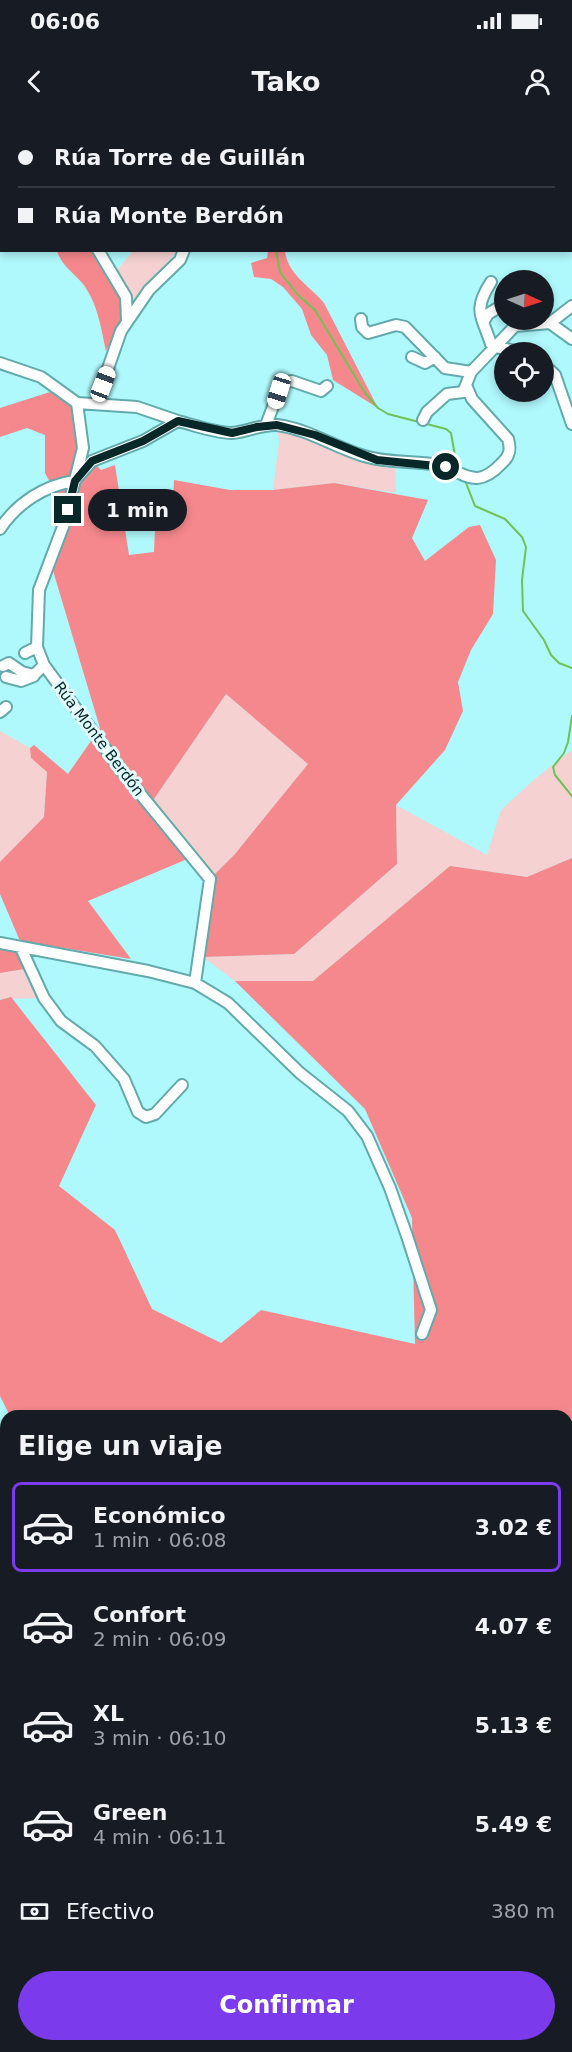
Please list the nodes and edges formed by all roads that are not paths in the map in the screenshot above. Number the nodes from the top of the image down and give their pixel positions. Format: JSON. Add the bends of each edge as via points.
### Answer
{"nodes":[{"id":1,"x":99,"y":252,"type":"edge"},
{"id":2,"x":183,"y":252,"type":"edge"},
{"id":3,"x":491,"y":282,"type":"dead end"},
{"id":4,"x":572,"y":306,"type":"edge"},
{"id":5,"x":494,"y":310,"type":"edge"},
{"id":6,"x":361,"y":319,"type":"dead end"},
{"id":7,"x":127,"y":320,"type":"junction"},
{"id":8,"x":554,"y":320,"type":"edge"},
{"id":9,"x":484,"y":321,"type":"junction"},
{"id":10,"x":554,"y":326,"type":"edge"},
{"id":11,"x":511,"y":330,"type":"edge"},
{"id":12,"x":572,"y":339,"type":"edge"},
{"id":13,"x":501,"y":342,"type":"edge"},
{"id":14,"x":494,"y":346,"type":"edge"},
{"id":15,"x":494,"y":349,"type":"edge"},
{"id":16,"x":412,"y":357,"type":"dead end"},
{"id":17,"x":435,"y":357,"type":"junction"},
{"id":18,"x":0,"y":363,"type":"edge"},
{"id":19,"x":471,"y":372,"type":"junction"},
{"id":20,"x":554,"y":374,"type":"edge"},
{"id":21,"x":466,"y":385,"type":"junction"},
{"id":22,"x":327,"y":387,"type":"dead end"},
{"id":23,"x":77,"y":403,"type":"junction"},
{"id":24,"x":96,"y":403,"type":"junction"},
{"id":25,"x":423,"y":420,"type":"dead end"},
{"id":26,"x":178,"y":421,"type":"junction"},
{"id":27,"x":572,"y":424,"type":"edge"},
{"id":28,"x":266,"y":425,"type":"junction"},
{"id":29,"x":75,"y":481,"type":"junction"},
{"id":30,"x":0,"y":529,"type":"edge"},
{"id":31,"x":37,"y":647,"type":"junction"},
{"id":32,"x":25,"y":653,"type":"dead end"},
{"id":33,"x":44,"y":665,"type":"junction"},
{"id":34,"x":3,"y":666,"type":"dead end"},
{"id":35,"x":34,"y":675,"type":"junction"},
{"id":36,"x":6,"y":677,"type":"dead end"},
{"id":37,"x":0,"y":943,"type":"edge"},
{"id":38,"x":21,"y":948,"type":"junction"},
{"id":39,"x":195,"y":983,"type":"junction"},
{"id":40,"x":182,"y":1085,"type":"dead end"},
{"id":41,"x":422,"y":1334,"type":"dead end"}],
"edges":[{"from":1,"to":7,"type":"street","via":[[126,297]]},
{"from":2,"to":7,"type":"street"},
{"from":3,"to":9,"type":"street","via":[[479,304]]},
{"from":4,"to":8,"type":"street"},
{"from":5,"to":9,"type":"street"},
{"from":6,"to":17,"type":"street","via":[[368,333],[396,325],[405,327]]},
{"from":7,"to":24,"type":"street"},
{"from":9,"to":14,"type":"street"},
{"from":10,"to":12,"type":"street"},
{"from":11,"to":13,"type":"street"},
{"from":15,"to":19,"type":"street"},
{"from":16,"to":17,"type":"street","via":[[425,363]]},
{"from":17,"to":19,"type":"street","via":[[445,368]]},
{"from":18,"to":23,"type":"street","via":[[41,377]]},
{"from":19,"to":21,"type":"street"},
{"from":20,"to":27,"type":"street"},
{"from":21,"to":25,"type":"street","via":[[463,393],[447,394]]},
{"from":21,"to":28,"type":"street","via":[[472,399],[510,445],[508,456],[486,477],[468,478],[432,464],[377,460],[315,435]]},
{"from":22,"to":28,"type":"street","via":[[321,391],[292,381],[282,383]]},
{"from":23,"to":24,"type":"street"},
{"from":23,"to":29,"type":"street","name":"Rúa Monte Berdón","via":[[83,448]]},
{"from":24,"to":26,"type":"street","via":[[137,407]]},
{"from":26,"to":28,"type":"street","via":[[232,433]]},
{"from":26,"to":29,"type":"street","via":[[143,441],[92,461]]},
{"from":29,"to":30,"type":"street","via":[[43,489]]},
{"from":29,"to":31,"type":"street","name":"Rúa Monte Berdón","via":[[64,524],[39,590]]},
{"from":31,"to":32,"type":"street"},
{"from":31,"to":33,"type":"street","name":"Rúa Monte Berdón"},
{"from":33,"to":35,"type":"street"},
{"from":33,"to":39,"type":"street","name":"Rúa Monte Berdón","via":[[124,774],[210,879]]},
{"from":34,"to":35,"type":"street","via":[[9,663]]},
{"from":35,"to":36,"type":"street","via":[[21,681]]},
{"from":37,"to":38,"type":"street"},
{"from":38,"to":39,"type":"street"},
{"from":38,"to":40,"type":"street","via":[[44,998],[61,1021],[95,1046],[124,1079],[138,1112],[146,1117],[155,1114]]},
{"from":39,"to":41,"type":"street","via":[[228,1003],[300,1073],[348,1111],[367,1136],[390,1188],[431,1310]]}]}
